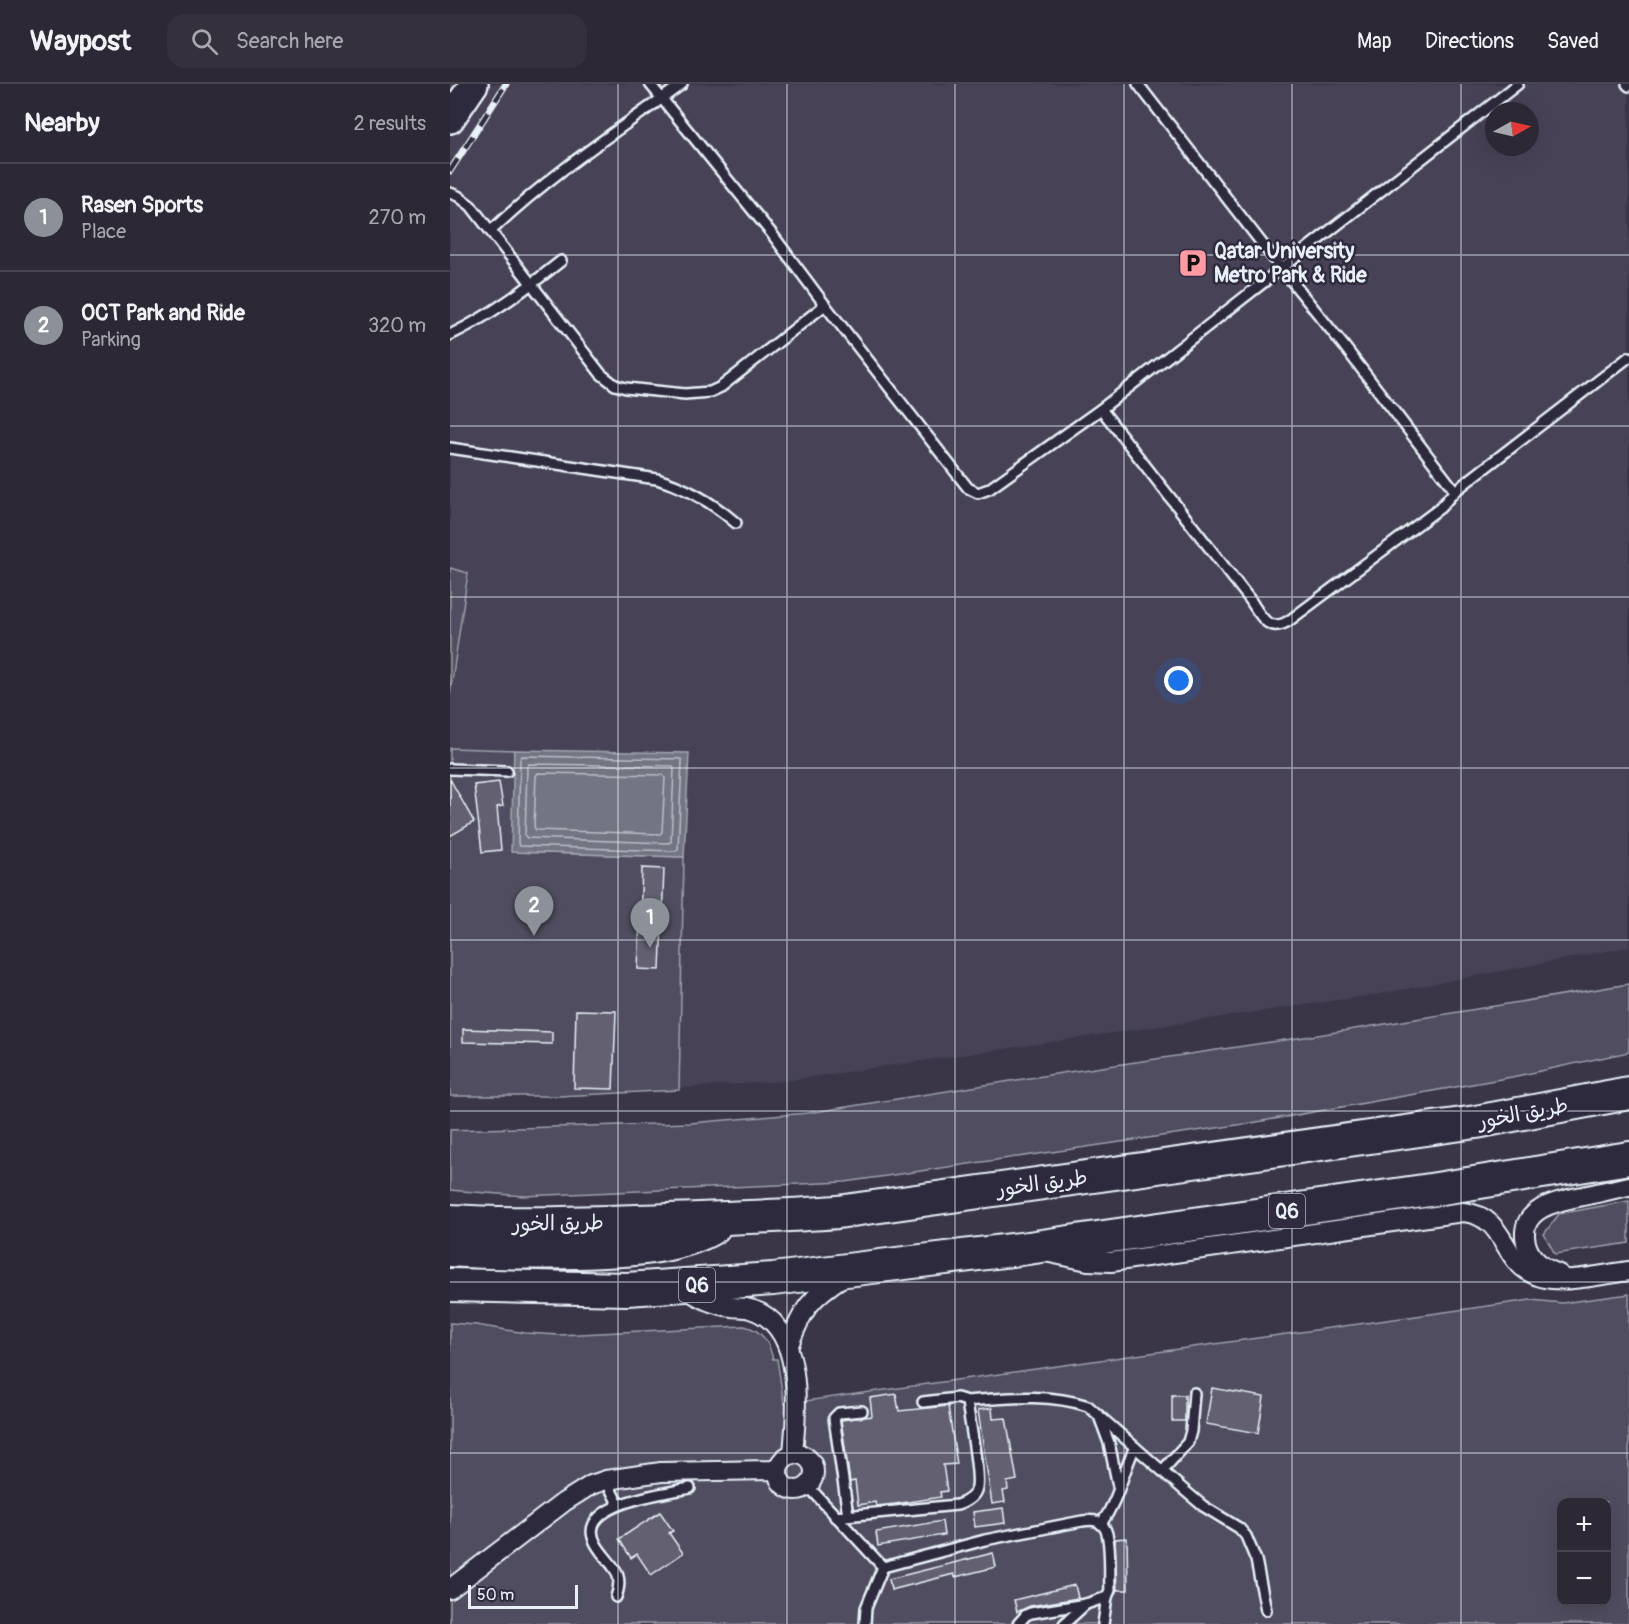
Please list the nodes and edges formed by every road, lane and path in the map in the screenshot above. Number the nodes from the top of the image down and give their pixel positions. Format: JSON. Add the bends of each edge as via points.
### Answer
{"nodes":[{"id":1,"x":474,"y":84,"type":"edge"},
{"id":2,"x":651,"y":84,"type":"edge"},
{"id":3,"x":682,"y":84,"type":"edge"},
{"id":4,"x":1138,"y":84,"type":"edge"},
{"id":5,"x":1518,"y":84,"type":"edge"},
{"id":6,"x":662,"y":98,"type":"junction"},
{"id":7,"x":450,"y":119,"type":"edge"},
{"id":8,"x":450,"y":193,"type":"edge"},
{"id":9,"x":491,"y":231,"type":"junction"},
{"id":10,"x":561,"y":261,"type":"dead end"},
{"id":11,"x":1281,"y":268,"type":"junction"},
{"id":12,"x":532,"y":284,"type":"junction"},
{"id":13,"x":825,"y":305,"type":"junction"},
{"id":14,"x":450,"y":335,"type":"edge"},
{"id":15,"x":1629,"y":357,"type":"edge"},
{"id":16,"x":1101,"y":409,"type":"junction"},
{"id":17,"x":450,"y":448,"type":"edge"},
{"id":18,"x":1455,"y":491,"type":"junction"},
{"id":19,"x":736,"y":523,"type":"dead end"},
{"id":20,"x":450,"y":769,"type":"edge"},
{"id":21,"x":507,"y":771,"type":"dead end"},
{"id":22,"x":1629,"y":1093,"type":"edge"},
{"id":23,"x":1629,"y":1158,"type":"edge"},
{"id":24,"x":1629,"y":1186,"type":"edge"},
{"id":25,"x":450,"y":1203,"type":"edge"},
{"id":26,"x":727,"y":1218,"type":"junction"},
{"id":27,"x":450,"y":1221,"type":"edge"},
{"id":28,"x":497,"y":1224,"type":"junction"},
{"id":29,"x":1028,"y":1248,"type":"junction"},
{"id":30,"x":450,"y":1250,"type":"edge"},
{"id":31,"x":853,"y":1271,"type":"junction"},
{"id":32,"x":1629,"y":1271,"type":"edge"},
{"id":33,"x":1569,"y":1278,"type":"junction"},
{"id":34,"x":450,"y":1285,"type":"edge"},
{"id":35,"x":683,"y":1286,"type":"junction"},
{"id":36,"x":789,"y":1345,"type":"junction"},
{"id":37,"x":1194,"y":1393,"type":"dead end"},
{"id":38,"x":967,"y":1401,"type":"junction"},
{"id":39,"x":923,"y":1402,"type":"dead end"},
{"id":40,"x":862,"y":1411,"type":"dead end"},
{"id":41,"x":1098,"y":1414,"type":"junction"},
{"id":42,"x":1135,"y":1447,"type":"junction"},
{"id":43,"x":793,"y":1454,"type":"junction"},
{"id":44,"x":778,"y":1470,"type":"junction"},
{"id":45,"x":1163,"y":1470,"type":"junction"},
{"id":46,"x":606,"y":1480,"type":"junction"},
{"id":47,"x":808,"y":1486,"type":"junction"},
{"id":48,"x":690,"y":1488,"type":"dead end"},
{"id":49,"x":1119,"y":1488,"type":"junction"},
{"id":50,"x":618,"y":1504,"type":"junction"},
{"id":51,"x":848,"y":1515,"type":"junction"},
{"id":52,"x":835,"y":1517,"type":"junction"},
{"id":53,"x":1101,"y":1524,"type":"junction"},
{"id":54,"x":883,"y":1567,"type":"junction"},
{"id":55,"x":450,"y":1589,"type":"edge"},
{"id":56,"x":616,"y":1597,"type":"dead end"},
{"id":57,"x":1107,"y":1598,"type":"junction"},
{"id":58,"x":1086,"y":1604,"type":"junction"},
{"id":59,"x":1266,"y":1610,"type":"dead end"},
{"id":60,"x":865,"y":1624,"type":"edge"},
{"id":61,"x":1018,"y":1624,"type":"edge"},
{"id":62,"x":1064,"y":1624,"type":"edge"},
{"id":63,"x":1103,"y":1624,"type":"edge"}],
"edges":[{"from":1,"to":7,"type":"main road"},
{"from":2,"to":6,"type":"lane"},
{"from":3,"to":6,"type":"lane"},
{"from":4,"to":11,"type":"lane"},
{"from":5,"to":11,"type":"lane"},
{"from":6,"to":9,"type":"lane","via":[[519,204]]},
{"from":6,"to":13,"type":"lane"},
{"from":8,"to":9,"type":"lane","via":[[471,206]]},
{"from":9,"to":12,"type":"lane"},
{"from":10,"to":12,"type":"lane"},
{"from":11,"to":16,"type":"lane"},
{"from":11,"to":18,"type":"lane"},
{"from":12,"to":13,"type":"lane","via":[[601,374],[615,385],[643,391],[694,394],[721,387]]},
{"from":12,"to":14,"type":"lane"},
{"from":13,"to":16,"type":"lane","via":[[968,488],[978,493]]},
{"from":15,"to":18,"type":"lane"},
{"from":16,"to":18,"type":"lane","via":[[1268,624],[1290,620],[1440,508]]},
{"from":17,"to":19,"type":"lane","via":[[657,479],[707,500]]},
{"from":20,"to":21,"type":"lane"},
{"from":22,"to":26,"type":"highway","name":"طريق الخور","via":[[1476,1122],[849,1211]]},
{"from":23,"to":29,"type":"highway","number":"Q6"},
{"from":24,"to":33,"type":"street","via":[[1554,1202],[1539,1209],[1528,1221],[1525,1235],[1532,1256],[1551,1271]]},
{"from":25,"to":28,"type":"highway","via":[[476,1208]]},
{"from":26,"to":28,"type":"highway","name":"طريق الخور"},
{"from":26,"to":30,"type":"highway","via":[[710,1229],[669,1244],[629,1251]]},
{"from":27,"to":28,"type":"highway","name":"طريق الخور"},
{"from":29,"to":31,"type":"highway","number":"Q6"},
{"from":29,"to":33,"type":"street","via":[[1111,1262],[1463,1212],[1490,1222],[1515,1261],[1530,1273],[1545,1278]]},
{"from":31,"to":35,"type":"highway","number":"Q6"},
{"from":31,"to":36,"type":"street","via":[[813,1300],[799,1317]]},
{"from":32,"to":33,"type":"street"},
{"from":34,"to":35,"type":"highway","number":"Q6","via":[[627,1289]]},
{"from":35,"to":36,"type":"street","via":[[712,1304],[763,1314]]},
{"from":36,"to":43,"type":"street","via":[[797,1402]]},
{"from":37,"to":45,"type":"lane","via":[[1188,1442]]},
{"from":38,"to":39,"type":"lane","via":[[957,1398]]},
{"from":38,"to":41,"type":"lane","via":[[1048,1398],[1088,1406]]},
{"from":38,"to":51,"type":"lane","via":[[978,1480],[969,1499],[957,1505]]},
{"from":40,"to":51,"type":"lane","via":[[839,1413],[834,1418]]},
{"from":41,"to":42,"type":"lane"},
{"from":41,"to":49,"type":"lane"},
{"from":42,"to":45,"type":"lane"},
{"from":42,"to":49,"type":"lane"},
{"from":43,"to":44,"type":"street","via":[[784,1457]]},
{"from":43,"to":47,"type":"street","via":[[803,1455],[814,1466],[814,1477]]},
{"from":44,"to":46,"type":"street","via":[[661,1472]]},
{"from":44,"to":47,"type":"street","via":[[780,1480],[788,1488]]},
{"from":45,"to":59,"type":"lane","via":[[1203,1506],[1246,1536],[1256,1560]]},
{"from":46,"to":50,"type":"lane"},
{"from":46,"to":55,"type":"street","via":[[564,1502]]},
{"from":47,"to":52,"type":"lane"},
{"from":48,"to":50,"type":"lane"},
{"from":49,"to":53,"type":"lane","via":[[1114,1506]]},
{"from":50,"to":56,"type":"lane","via":[[604,1513],[593,1529],[596,1544],[616,1568],[620,1587]]},
{"from":51,"to":52,"type":"lane"},
{"from":52,"to":54,"type":"lane"},
{"from":53,"to":54,"type":"lane","via":[[1087,1520],[985,1540]]},
{"from":53,"to":57,"type":"lane","via":[[1107,1535]]},
{"from":54,"to":60,"type":"lane","via":[[866,1608]]},
{"from":57,"to":58,"type":"lane"},
{"from":57,"to":63,"type":"lane"},
{"from":58,"to":61,"type":"lane","via":[[1031,1613]]},
{"from":58,"to":62,"type":"lane"}]}
